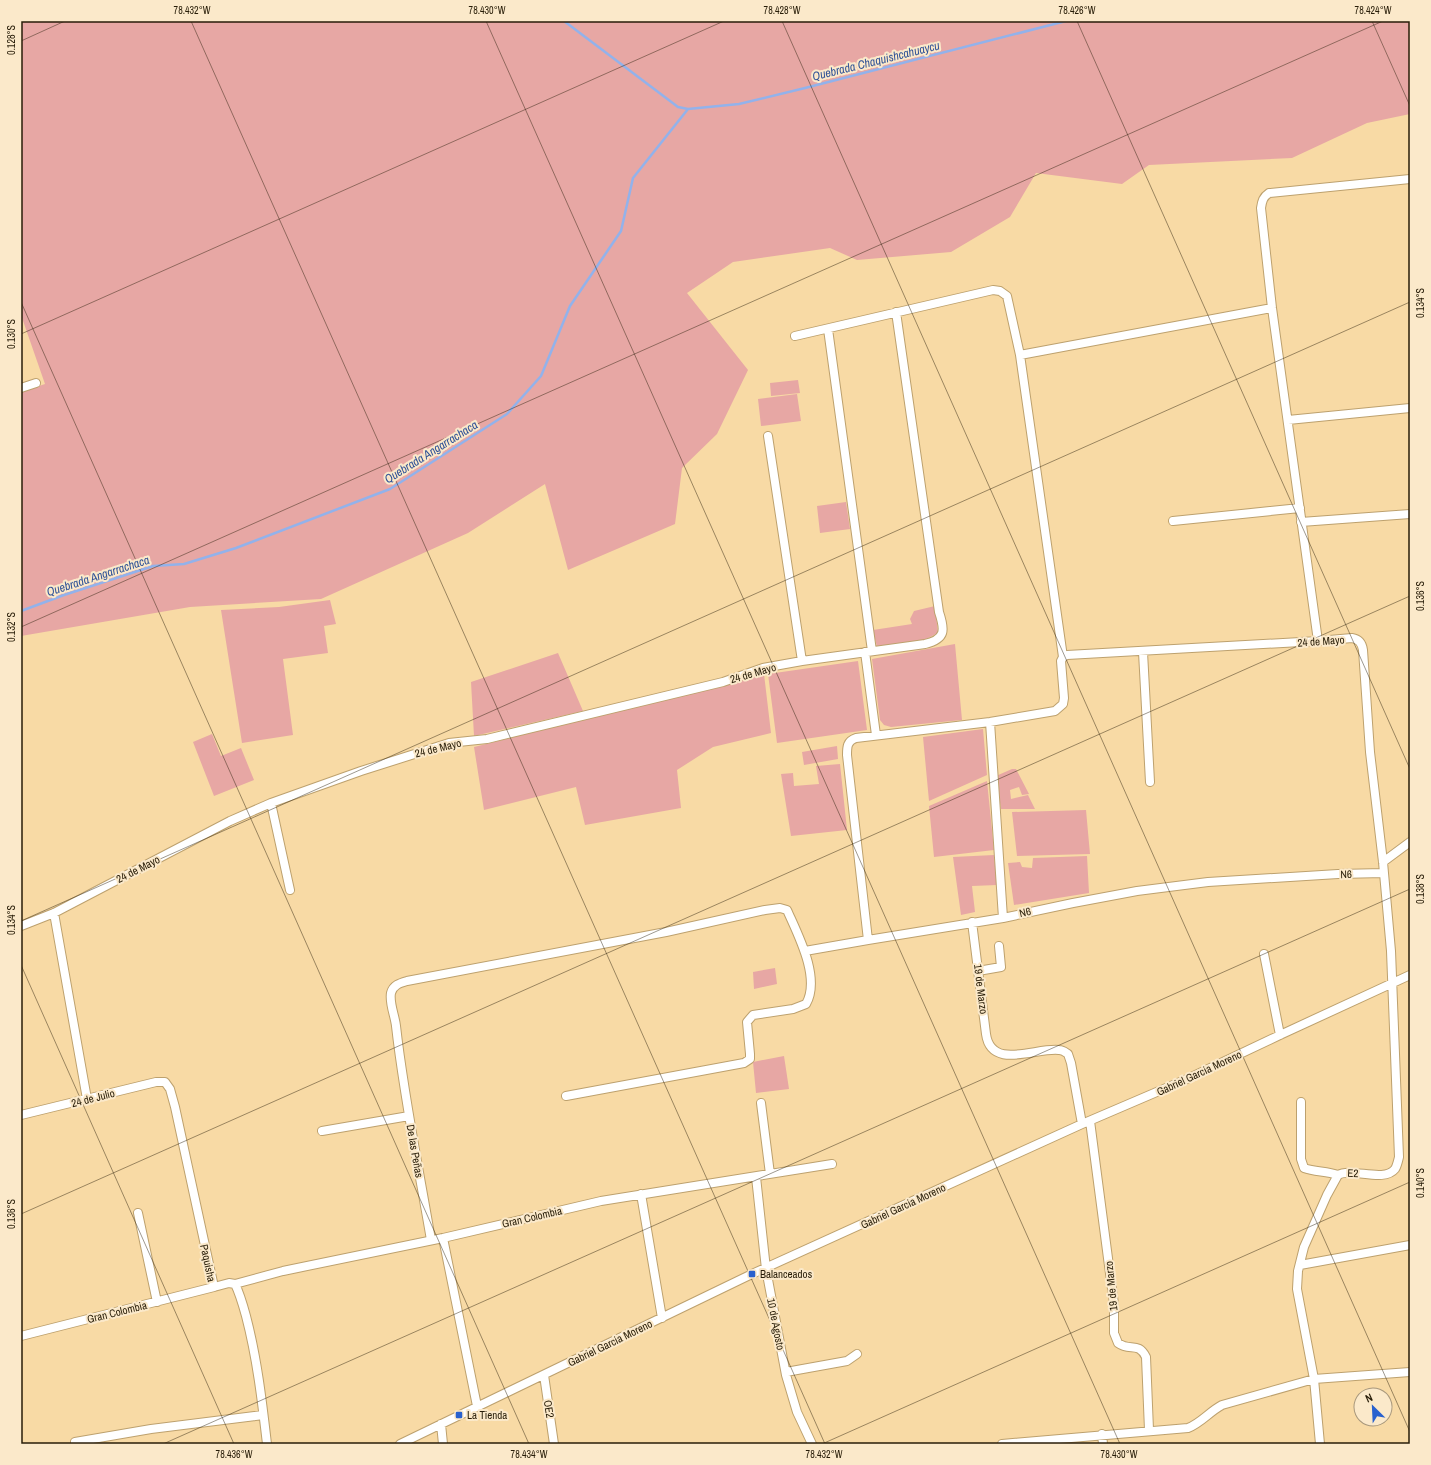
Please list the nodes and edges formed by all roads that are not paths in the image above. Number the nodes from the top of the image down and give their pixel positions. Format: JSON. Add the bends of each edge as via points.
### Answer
{"nodes":[{"id":1,"x":1410,"y":180,"type":"edge"},
{"id":2,"x":1272,"y":308,"type":"junction"},
{"id":3,"x":896,"y":312,"type":"junction"},
{"id":4,"x":828,"y":329,"type":"junction"},
{"id":5,"x":794,"y":336,"type":"dead end"},
{"id":6,"x":1020,"y":355,"type":"junction"},
{"id":7,"x":36,"y":383,"type":"dead end"},
{"id":8,"x":21,"y":388,"type":"edge"},
{"id":9,"x":1410,"y":408,"type":"edge"},
{"id":10,"x":1288,"y":420,"type":"junction"},
{"id":11,"x":768,"y":436,"type":"dead end"},
{"id":12,"x":1300,"y":508,"type":"junction"},
{"id":13,"x":1410,"y":514,"type":"edge"},
{"id":14,"x":1173,"y":520,"type":"dead end"},
{"id":15,"x":1301,"y":522,"type":"junction"},
{"id":16,"x":1318,"y":641,"type":"junction"},
{"id":17,"x":873,"y":651,"type":"junction"},
{"id":18,"x":1143,"y":652,"type":"junction"},
{"id":19,"x":1063,"y":657,"type":"junction"},
{"id":20,"x":802,"y":661,"type":"junction"},
{"id":21,"x":990,"y":722,"type":"junction"},
{"id":22,"x":876,"y":735,"type":"junction"},
{"id":23,"x":1150,"y":782,"type":"dead end"},
{"id":24,"x":271,"y":804,"type":"junction"},
{"id":25,"x":1410,"y":842,"type":"edge"},
{"id":26,"x":1383,"y":862,"type":"junction"},
{"id":27,"x":1384,"y":873,"type":"junction"},
{"id":28,"x":290,"y":890,"type":"dead end"},
{"id":29,"x":54,"y":913,"type":"junction"},
{"id":30,"x":1003,"y":918,"type":"junction"},
{"id":31,"x":972,"y":922,"type":"junction"},
{"id":32,"x":21,"y":926,"type":"edge"},
{"id":33,"x":868,"y":940,"type":"junction"},
{"id":34,"x":1000,"y":946,"type":"dead end"},
{"id":35,"x":805,"y":951,"type":"junction"},
{"id":36,"x":1264,"y":954,"type":"dead end"},
{"id":37,"x":978,"y":970,"type":"junction"},
{"id":38,"x":1410,"y":975,"type":"edge"},
{"id":39,"x":1393,"y":983,"type":"junction"},
{"id":40,"x":1280,"y":1035,"type":"junction"},
{"id":41,"x":165,"y":1082,"type":"joint"},
{"id":42,"x":566,"y":1096,"type":"dead end"},
{"id":43,"x":87,"y":1099,"type":"junction"},
{"id":44,"x":1301,"y":1102,"type":"dead end"},
{"id":45,"x":761,"y":1103,"type":"dead end"},
{"id":46,"x":21,"y":1116,"type":"edge"},
{"id":47,"x":409,"y":1116,"type":"junction"},
{"id":48,"x":1090,"y":1121,"type":"junction"},
{"id":49,"x":1082,"y":1124,"type":"junction"},
{"id":50,"x":322,"y":1131,"type":"dead end"},
{"id":51,"x":832,"y":1164,"type":"dead end"},
{"id":52,"x":770,"y":1174,"type":"junction"},
{"id":53,"x":1338,"y":1175,"type":"junction"},
{"id":54,"x":756,"y":1177,"type":"junction"},
{"id":55,"x":641,"y":1194,"type":"junction"},
{"id":56,"x":138,"y":1213,"type":"dead end"},
{"id":57,"x":444,"y":1238,"type":"junction"},
{"id":58,"x":431,"y":1240,"type":"junction"},
{"id":59,"x":1410,"y":1245,"type":"edge"},
{"id":60,"x":1300,"y":1265,"type":"junction"},
{"id":61,"x":766,"y":1269,"type":"junction"},
{"id":62,"x":235,"y":1284,"type":"junction"},
{"id":63,"x":214,"y":1288,"type":"junction"},
{"id":64,"x":157,"y":1302,"type":"junction"},
{"id":65,"x":662,"y":1318,"type":"junction"},
{"id":66,"x":21,"y":1336,"type":"edge"},
{"id":67,"x":857,"y":1354,"type":"dead end"},
{"id":68,"x":786,"y":1372,"type":"junction"},
{"id":69,"x":1410,"y":1372,"type":"edge"},
{"id":70,"x":544,"y":1375,"type":"junction"},
{"id":71,"x":1314,"y":1379,"type":"junction"},
{"id":72,"x":477,"y":1406,"type":"junction"},
{"id":73,"x":263,"y":1415,"type":"junction"},
{"id":74,"x":441,"y":1424,"type":"junction"},
{"id":75,"x":1149,"y":1430,"type":"junction"},
{"id":76,"x":1102,"y":1434,"type":"junction"},
{"id":77,"x":75,"y":1442,"type":"dead end"},
{"id":78,"x":267,"y":1444,"type":"edge"},
{"id":79,"x":400,"y":1444,"type":"edge"},
{"id":80,"x":443,"y":1444,"type":"edge"},
{"id":81,"x":554,"y":1444,"type":"edge"},
{"id":82,"x":812,"y":1444,"type":"edge"},
{"id":83,"x":1002,"y":1444,"type":"edge"},
{"id":84,"x":1103,"y":1444,"type":"edge"},
{"id":85,"x":1320,"y":1444,"type":"edge"}],
"edges":[{"from":1,"to":2,"type":"street","via":[[1269,193],[1265,196],[1261,208]]},
{"from":2,"to":6,"type":"street"},
{"from":2,"to":10,"type":"street"},
{"from":3,"to":4,"type":"street"},
{"from":3,"to":6,"type":"street","via":[[993,290],[1000,291],[1007,296]]},
{"from":3,"to":17,"type":"street","name":"24 de Mayo","via":[[943,633],[940,638],[931,642]]},
{"from":4,"to":5,"type":"street"},
{"from":4,"to":17,"type":"street"},
{"from":6,"to":19,"type":"street"},
{"from":7,"to":8,"type":"street"},
{"from":9,"to":10,"type":"street"},
{"from":10,"to":12,"type":"street"},
{"from":11,"to":20,"type":"street"},
{"from":12,"to":14,"type":"street"},
{"from":12,"to":15,"type":"street"},
{"from":13,"to":15,"type":"street"},
{"from":15,"to":16,"type":"street"},
{"from":16,"to":18,"type":"street","name":"24 de Mayo"},
{"from":16,"to":26,"type":"street","name":"24 de Mayo","via":[[1352,638],[1358,640],[1362,646],[1370,752]]},
{"from":17,"to":20,"type":"street","name":"24 de Mayo"},
{"from":17,"to":22,"type":"street"},
{"from":18,"to":19,"type":"street","name":"24 de Mayo"},
{"from":18,"to":23,"type":"street"},
{"from":19,"to":21,"type":"street","via":[[1061,668],[1064,698],[1059,708],[1055,711]]},
{"from":20,"to":24,"type":"street","name":"24 de Mayo","via":[[763,668],[723,682],[487,739],[449,743],[361,771]]},
{"from":21,"to":22,"type":"street"},
{"from":21,"to":30,"type":"street"},
{"from":22,"to":33,"type":"street","via":[[850,740],[847,746]]},
{"from":24,"to":28,"type":"street"},
{"from":24,"to":29,"type":"street","name":"24 de Mayo","via":[[230,821]]},
{"from":25,"to":26,"type":"street"},
{"from":26,"to":27,"type":"street","name":"24 de Mayo"},
{"from":27,"to":30,"type":"street","name":"N6","via":[[1208,882],[1137,891]]},
{"from":27,"to":39,"type":"street","name":"24 de Mayo"},
{"from":29,"to":32,"type":"street","name":"24 de Mayo"},
{"from":29,"to":43,"type":"street"},
{"from":30,"to":31,"type":"street","name":"N6"},
{"from":31,"to":33,"type":"street","name":"N6"},
{"from":31,"to":37,"type":"street","name":"19 de Marzo"},
{"from":33,"to":35,"type":"street","name":"N6"},
{"from":34,"to":37,"type":"street","via":[[1001,967]]},
{"from":35,"to":42,"type":"street","via":[[811,978],[810,997],[806,1004],[793,1009],[753,1015],[748,1022],[750,1059],[744,1063]]},
{"from":35,"to":47,"type":"street","name":"De las Peñas","via":[[787,910],[780,908],[398,984],[391,994]]},
{"from":36,"to":40,"type":"street"},
{"from":37,"to":49,"type":"street","name":"19 de Marzo","via":[[987,1040],[990,1046],[1000,1053],[1012,1055],[1059,1050],[1068,1054]]},
{"from":38,"to":39,"type":"street","name":"Gabriel Garcia Moreno"},
{"from":39,"to":40,"type":"street","name":"Gabriel Garcia Moreno"},
{"from":39,"to":53,"type":"street","name":"E2","via":[[1397,1166],[1385,1174]]},
{"from":40,"to":48,"type":"street","name":"Gabriel Garcia Moreno"},
{"from":41,"to":43,"type":"street","name":"24 de Julio","via":[[145,1084]]},
{"from":41,"to":63,"type":"street","name":"Paquisha","via":[[170,1089],[175,1107]]},
{"from":43,"to":46,"type":"street","name":"24 de Julio"},
{"from":44,"to":53,"type":"street","via":[[1301,1159],[1304,1168]]},
{"from":45,"to":52,"type":"street"},
{"from":47,"to":50,"type":"street"},
{"from":47,"to":58,"type":"street","name":"De las Peñas"},
{"from":48,"to":49,"type":"street","name":"Gabriel Garcia Moreno"},
{"from":48,"to":75,"type":"street","name":"19 de Marzo","via":[[1114,1304],[1114,1333],[1118,1343],[1140,1348],[1146,1357]]},
{"from":49,"to":61,"type":"street","name":"Gabriel Garcia Moreno"},
{"from":51,"to":52,"type":"street","name":"Gran Colombia"},
{"from":52,"to":54,"type":"street","name":"Gran Colombia"},
{"from":53,"to":60,"type":"street","name":"E2","via":[[1304,1247]]},
{"from":54,"to":55,"type":"street","name":"Gran Colombia"},
{"from":54,"to":61,"type":"street","name":"10 de Agosto"},
{"from":55,"to":57,"type":"street","name":"Gran Colombia"},
{"from":55,"to":65,"type":"street"},
{"from":56,"to":64,"type":"street"},
{"from":57,"to":58,"type":"street","name":"Gran Colombia"},
{"from":57,"to":72,"type":"street"},
{"from":58,"to":62,"type":"street","name":"Gran Colombia","via":[[283,1271]]},
{"from":59,"to":60,"type":"street"},
{"from":60,"to":71,"type":"street","name":"E2","via":[[1297,1289]]},
{"from":61,"to":65,"type":"street","name":"Gabriel Garcia Moreno"},
{"from":61,"to":68,"type":"street","name":"10 de Agosto"},
{"from":62,"to":63,"type":"street","name":"Paquisha","via":[[229,1283]]},
{"from":62,"to":73,"type":"street","via":[[240,1293],[250,1331]]},
{"from":63,"to":64,"type":"street","name":"Gran Colombia"},
{"from":64,"to":66,"type":"street","name":"Gran Colombia"},
{"from":65,"to":70,"type":"street","name":"Gabriel Garcia Moreno"},
{"from":67,"to":68,"type":"street","via":[[846,1361]]},
{"from":68,"to":82,"type":"street","name":"10 de Agosto","via":[[797,1412]]},
{"from":69,"to":71,"type":"street"},
{"from":70,"to":72,"type":"street","name":"Gabriel Garcia Moreno"},
{"from":70,"to":81,"type":"street","name":"OE2"},
{"from":71,"to":75,"type":"street","via":[[1222,1405],[1188,1428]]},
{"from":71,"to":85,"type":"street","name":"E2"},
{"from":72,"to":74,"type":"street","name":"Gabriel Garcia Moreno"},
{"from":73,"to":77,"type":"street","via":[[151,1429]]},
{"from":73,"to":78,"type":"street"},
{"from":74,"to":79,"type":"street","name":"Gabriel Garcia Moreno"},
{"from":74,"to":80,"type":"street"},
{"from":75,"to":76,"type":"street"},
{"from":76,"to":83,"type":"street"},
{"from":76,"to":84,"type":"street"}]}
